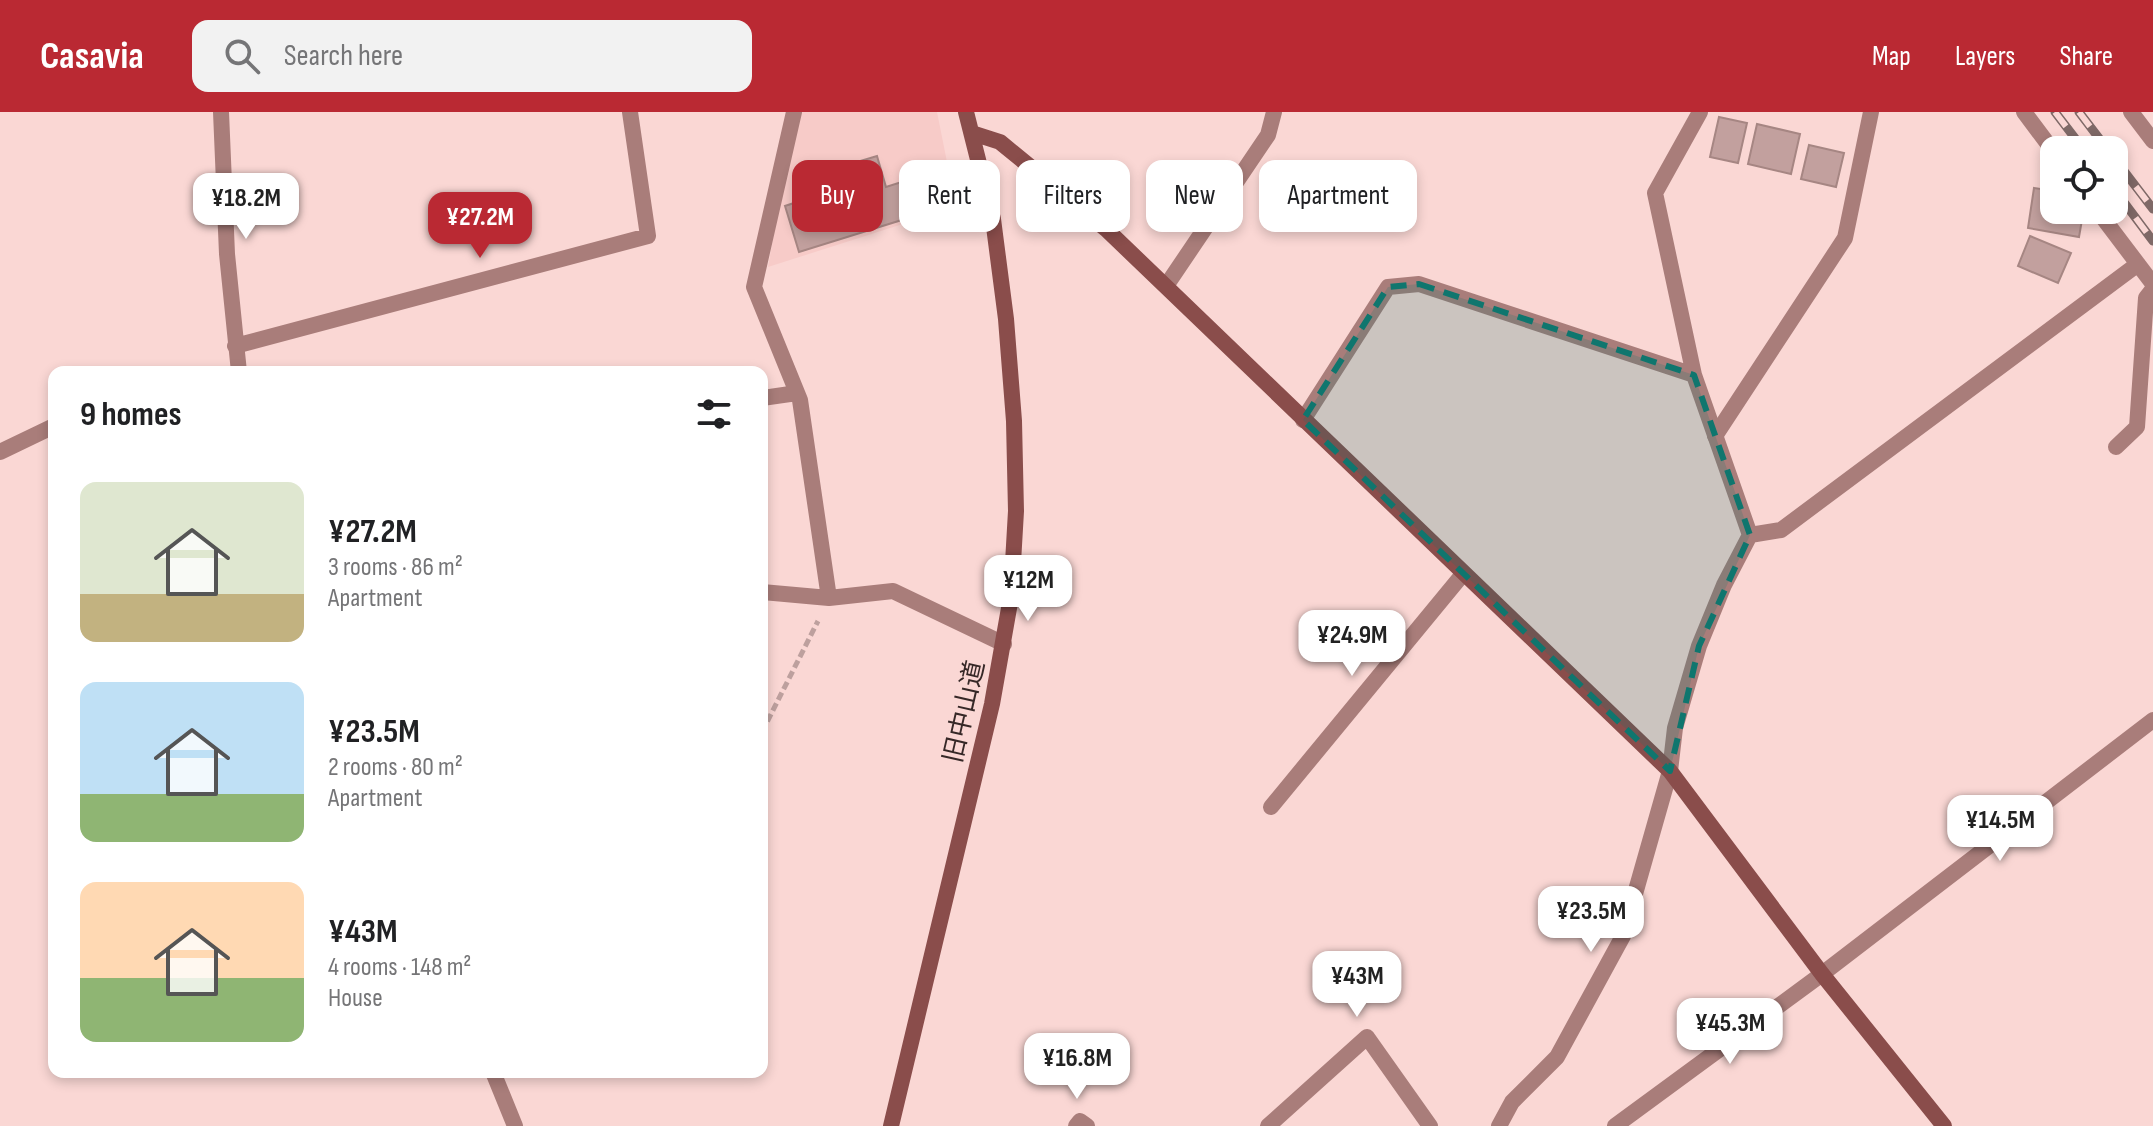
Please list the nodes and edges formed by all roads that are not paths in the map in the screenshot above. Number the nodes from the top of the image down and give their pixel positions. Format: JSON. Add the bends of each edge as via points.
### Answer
{"nodes":[{"id":1,"x":221,"y":112,"type":"edge"},
{"id":2,"x":630,"y":112,"type":"edge"},
{"id":3,"x":794,"y":112,"type":"edge"},
{"id":4,"x":966,"y":112,"type":"edge"},
{"id":5,"x":1274,"y":112,"type":"edge"},
{"id":6,"x":1700,"y":112,"type":"edge"},
{"id":7,"x":1871,"y":112,"type":"edge"},
{"id":8,"x":2024,"y":112,"type":"edge"},
{"id":9,"x":2131,"y":112,"type":"edge"},
{"id":10,"x":972,"y":133,"type":"junction"},
{"id":11,"x":2042,"y":136,"type":"edge"},
{"id":12,"x":2153,"y":141,"type":"edge"},
{"id":13,"x":2108,"y":224,"type":"edge"},
{"id":14,"x":2138,"y":264,"type":"junction"},
{"id":15,"x":1166,"y":286,"type":"junction"},
{"id":16,"x":2153,"y":286,"type":"edge"},
{"id":17,"x":235,"y":346,"type":"junction"},
{"id":18,"x":238,"y":366,"type":"edge"},
{"id":19,"x":1694,"y":375,"type":"junction"},
{"id":20,"x":797,"y":393,"type":"junction"},
{"id":21,"x":768,"y":397,"type":"edge"},
{"id":22,"x":1303,"y":420,"type":"junction"},
{"id":23,"x":48,"y":429,"type":"edge"},
{"id":24,"x":1715,"y":436,"type":"junction"},
{"id":25,"x":2116,"y":447,"type":"dead end"},
{"id":26,"x":0,"y":452,"type":"edge"},
{"id":27,"x":1750,"y":535,"type":"junction"},
{"id":28,"x":1463,"y":574,"type":"junction"},
{"id":29,"x":768,"y":593,"type":"edge"},
{"id":30,"x":829,"y":598,"type":"junction"},
{"id":31,"x":1004,"y":644,"type":"junction"},
{"id":32,"x":2153,"y":720,"type":"edge"},
{"id":33,"x":1670,"y":771,"type":"junction"},
{"id":34,"x":1271,"y":807,"type":"dead end"},
{"id":35,"x":1822,"y":974,"type":"junction"},
{"id":36,"x":495,"y":1078,"type":"edge"},
{"id":37,"x":515,"y":1126,"type":"edge"},
{"id":38,"x":891,"y":1126,"type":"edge"},
{"id":39,"x":1076,"y":1126,"type":"edge"},
{"id":40,"x":1087,"y":1126,"type":"edge"},
{"id":41,"x":1268,"y":1126,"type":"edge"},
{"id":42,"x":1430,"y":1126,"type":"edge"},
{"id":43,"x":1499,"y":1126,"type":"edge"},
{"id":44,"x":1615,"y":1126,"type":"edge"},
{"id":45,"x":1944,"y":1126,"type":"edge"}],
"edges":[{"from":1,"to":17,"type":"street"},
{"from":2,"to":17,"type":"street","via":[[648,236]]},
{"from":3,"to":20,"type":"street","via":[[754,287]]},
{"from":4,"to":10,"type":"street","name":"旧中山道"},
{"from":5,"to":15,"type":"street","via":[[1268,135]]},
{"from":6,"to":19,"type":"street","via":[[1655,193]]},
{"from":7,"to":24,"type":"street","via":[[1845,238]]},
{"from":8,"to":11,"type":"street"},
{"from":9,"to":12,"type":"street"},
{"from":10,"to":15,"type":"street","via":[[1000,142]]},
{"from":10,"to":31,"type":"street","name":"旧中山道","via":[[993,219],[1014,421],[1016,511]]},
{"from":13,"to":14,"type":"street"},
{"from":14,"to":16,"type":"street"},
{"from":14,"to":27,"type":"street","via":[[1781,530]]},
{"from":15,"to":22,"type":"street"},
{"from":16,"to":25,"type":"street","via":[[2146,298],[2137,427]]},
{"from":17,"to":18,"type":"street"},
{"from":19,"to":22,"type":"street","via":[[1419,284],[1388,287]]},
{"from":19,"to":24,"type":"street"},
{"from":20,"to":21,"type":"street"},
{"from":20,"to":30,"type":"street"},
{"from":22,"to":28,"type":"street"},
{"from":23,"to":26,"type":"street"},
{"from":24,"to":27,"type":"street"},
{"from":27,"to":33,"type":"street","via":[[1699,646],[1675,728]]},
{"from":28,"to":33,"type":"street"},
{"from":28,"to":34,"type":"street"},
{"from":29,"to":30,"type":"street"},
{"from":30,"to":31,"type":"street","via":[[893,591]]},
{"from":31,"to":38,"type":"street","name":"旧中山道"},
{"from":32,"to":35,"type":"street"},
{"from":33,"to":35,"type":"street"},
{"from":33,"to":43,"type":"street","via":[[1623,936],[1557,1057],[1512,1102]]},
{"from":35,"to":44,"type":"street"},
{"from":35,"to":45,"type":"street"},
{"from":36,"to":37,"type":"street"},
{"from":39,"to":40,"type":"street","via":[[1080,1121]]},
{"from":41,"to":42,"type":"street","via":[[1367,1037]]}]}
